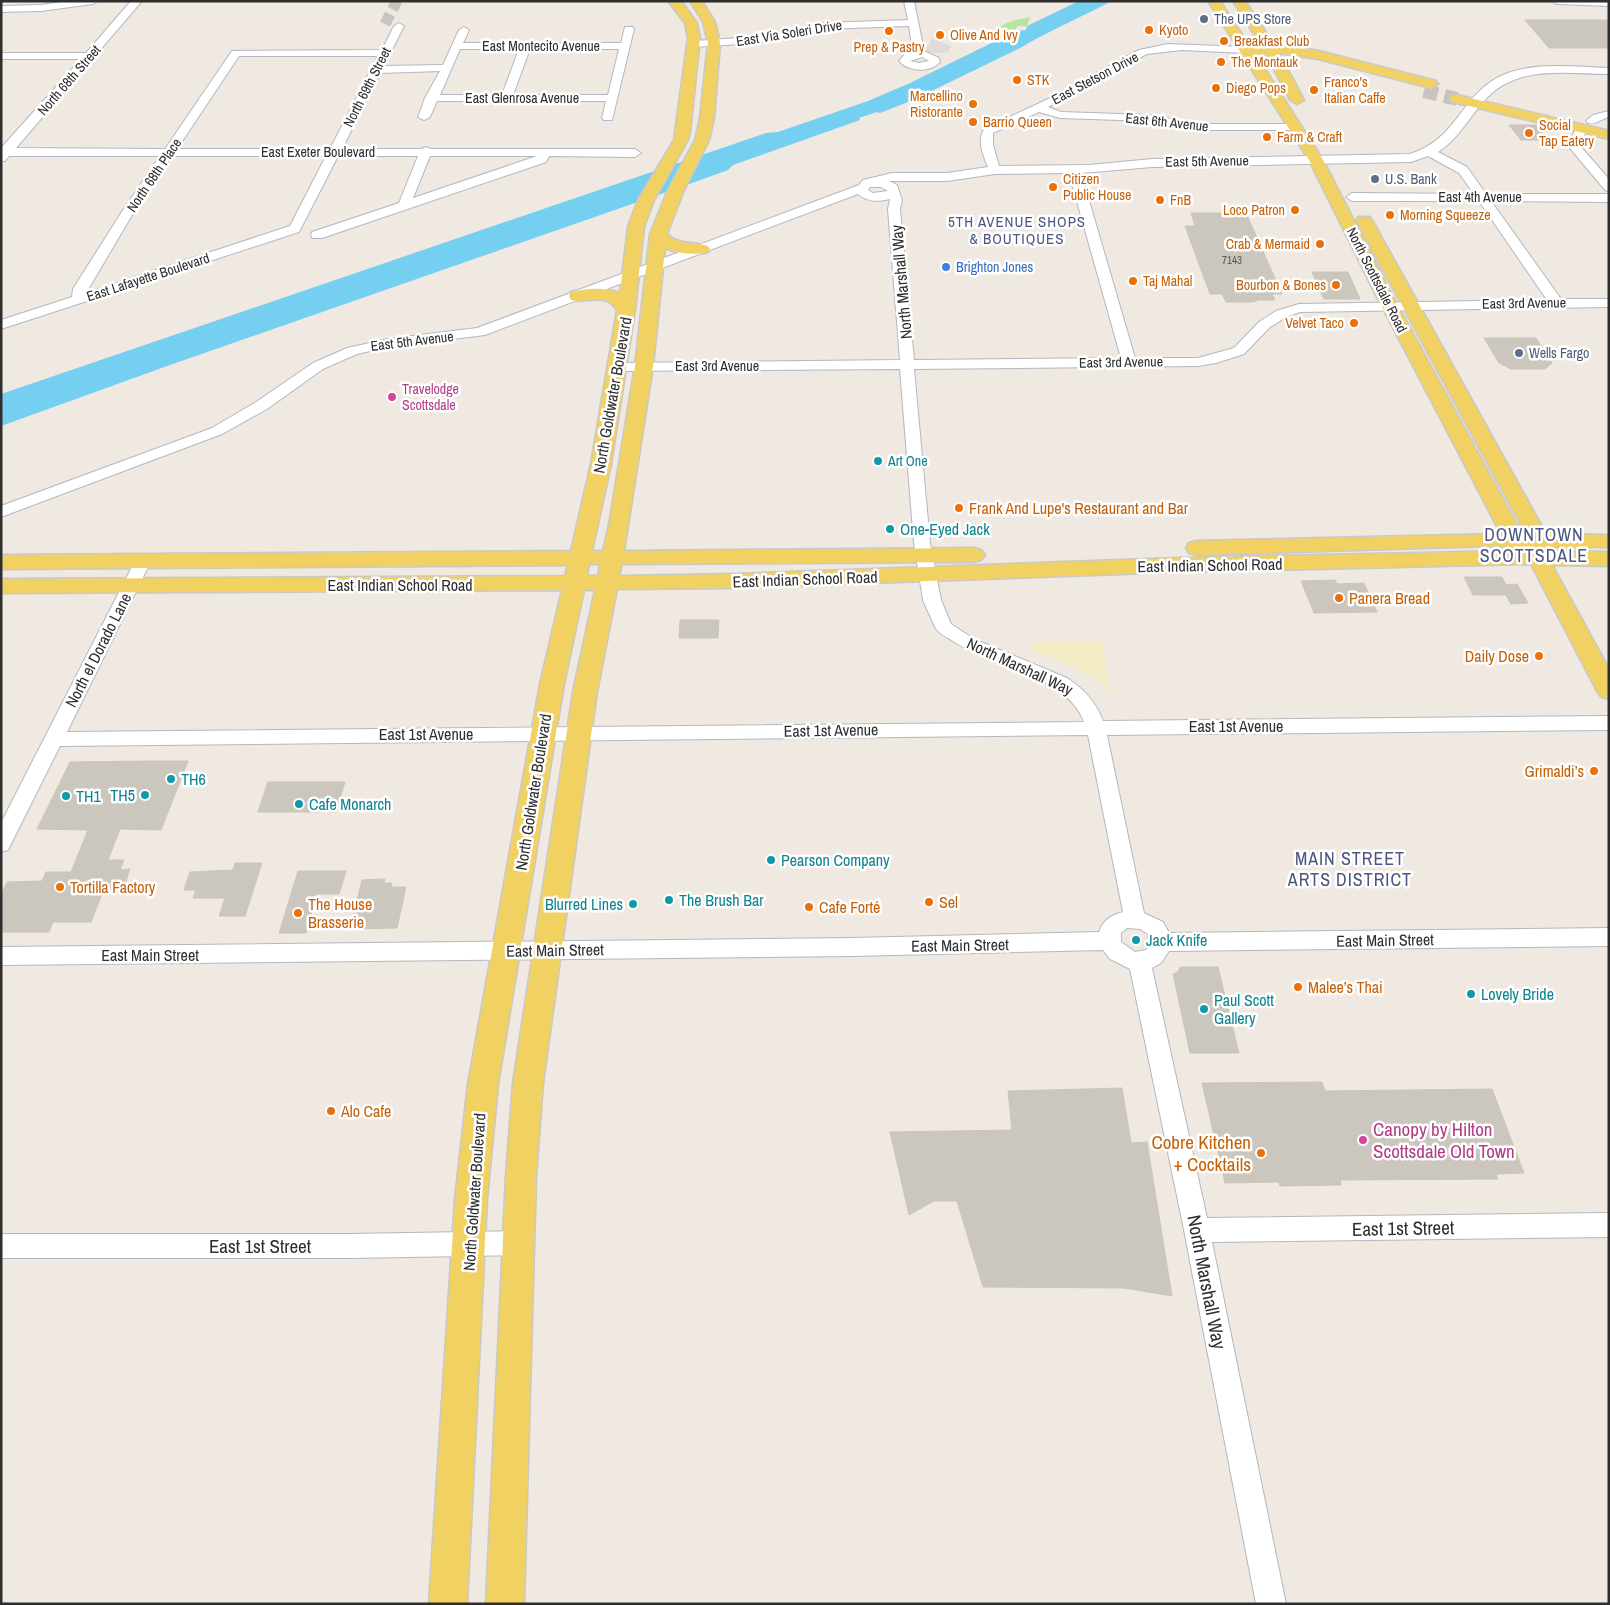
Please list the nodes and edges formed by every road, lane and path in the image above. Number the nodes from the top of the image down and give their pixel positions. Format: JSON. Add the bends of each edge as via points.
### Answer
{"nodes":[{"id":1,"x":93,"y":1,"type":"edge"},
{"id":2,"x":137,"y":1,"type":"edge"},
{"id":3,"x":674,"y":1,"type":"edge"},
{"id":4,"x":696,"y":1,"type":"edge"},
{"id":5,"x":909,"y":1,"type":"edge"},
{"id":6,"x":1214,"y":1,"type":"edge"},
{"id":7,"x":1239,"y":1,"type":"edge"},
{"id":8,"x":1558,"y":2,"type":"edge"},
{"id":9,"x":1609,"y":3,"type":"edge"},
{"id":10,"x":1,"y":9,"type":"edge"},
{"id":11,"x":913,"y":21,"type":"junction"},
{"id":12,"x":399,"y":26,"type":"tunnel mouth"},
{"id":13,"x":629,"y":29,"type":"dead end"},
{"id":14,"x":464,"y":30,"type":"dead end"},
{"id":15,"x":714,"y":40,"type":"junction"},
{"id":16,"x":694,"y":41,"type":"junction"},
{"id":17,"x":526,"y":45,"type":"junction"},
{"id":18,"x":457,"y":46,"type":"junction"},
{"id":19,"x":625,"y":46,"type":"junction"},
{"id":20,"x":1247,"y":50,"type":"junction"},
{"id":21,"x":1270,"y":51,"type":"junction"},
{"id":22,"x":385,"y":53,"type":"junction"},
{"id":23,"x":919,"y":54,"type":"dead end"},
{"id":24,"x":1,"y":56,"type":"edge"},
{"id":25,"x":89,"y":56,"type":"junction"},
{"id":26,"x":376,"y":70,"type":"junction"},
{"id":27,"x":445,"y":70,"type":"junction"},
{"id":28,"x":1609,"y":71,"type":"edge"},
{"id":29,"x":1427,"y":87,"type":"tunnel mouth"},
{"id":30,"x":1460,"y":95,"type":"tunnel mouth"},
{"id":31,"x":431,"y":98,"type":"junction"},
{"id":32,"x":612,"y":98,"type":"junction"},
{"id":33,"x":506,"y":99,"type":"junction"},
{"id":34,"x":1481,"y":100,"type":"junction"},
{"id":35,"x":1039,"y":108,"type":"junction"},
{"id":36,"x":1609,"y":114,"type":"edge"},
{"id":37,"x":424,"y":117,"type":"dead end"},
{"id":38,"x":608,"y":118,"type":"dead end"},
{"id":39,"x":1305,"y":120,"type":"junction"},
{"id":40,"x":1587,"y":125,"type":"junction"},
{"id":41,"x":1609,"y":125,"type":"edge"},
{"id":42,"x":1609,"y":135,"type":"edge"},
{"id":43,"x":1323,"y":144,"type":"dead end"},
{"id":44,"x":426,"y":151,"type":"junction"},
{"id":45,"x":169,"y":152,"type":"junction"},
{"id":46,"x":334,"y":152,"type":"junction"},
{"id":47,"x":544,"y":152,"type":"junction"},
{"id":48,"x":1429,"y":152,"type":"junction"},
{"id":49,"x":636,"y":153,"type":"dead end"},
{"id":50,"x":3,"y":154,"type":"edge"},
{"id":51,"x":1324,"y":160,"type":"junction"},
{"id":52,"x":1074,"y":169,"type":"junction"},
{"id":53,"x":995,"y":170,"type":"junction"},
{"id":54,"x":916,"y":178,"type":"junction"},
{"id":55,"x":873,"y":182,"type":"junction"},
{"id":56,"x":1609,"y":186,"type":"edge"},
{"id":57,"x":894,"y":190,"type":"junction"},
{"id":58,"x":868,"y":194,"type":"junction"},
{"id":59,"x":1352,"y":197,"type":"junction"},
{"id":60,"x":1483,"y":197,"type":"junction"},
{"id":61,"x":1609,"y":198,"type":"edge"},
{"id":62,"x":404,"y":206,"type":"junction"},
{"id":63,"x":894,"y":209,"type":"junction"},
{"id":64,"x":295,"y":229,"type":"joint"},
{"id":65,"x":658,"y":234,"type":"junction"},
{"id":66,"x":317,"y":235,"type":"dead end"},
{"id":67,"x":702,"y":249,"type":"junction"},
{"id":68,"x":655,"y":266,"type":"junction"},
{"id":69,"x":631,"y":275,"type":"junction"},
{"id":70,"x":577,"y":296,"type":"junction"},
{"id":71,"x":78,"y":300,"type":"junction"},
{"id":72,"x":1556,"y":302,"type":"junction"},
{"id":73,"x":1609,"y":303,"type":"edge"},
{"id":74,"x":1399,"y":305,"type":"junction"},
{"id":75,"x":626,"y":310,"type":"junction"},
{"id":76,"x":1,"y":326,"type":"edge"},
{"id":77,"x":1128,"y":362,"type":"junction"},
{"id":78,"x":907,"y":365,"type":"junction"},
{"id":79,"x":644,"y":366,"type":"junction"},
{"id":80,"x":617,"y":367,"type":"junction"},
{"id":81,"x":1,"y":512,"type":"edge"},
{"id":82,"x":1515,"y":540,"type":"junction"},
{"id":83,"x":1609,"y":540,"type":"edge"},
{"id":84,"x":1539,"y":549,"type":"junction"},
{"id":85,"x":1269,"y":554,"type":"junction"},
{"id":86,"x":580,"y":558,"type":"junction"},
{"id":87,"x":612,"y":558,"type":"junction"},
{"id":88,"x":1609,"y":559,"type":"edge"},
{"id":89,"x":143,"y":561,"type":"junction"},
{"id":90,"x":1,"y":562,"type":"edge"},
{"id":91,"x":925,"y":565,"type":"junction"},
{"id":92,"x":607,"y":582,"type":"junction"},
{"id":93,"x":573,"y":583,"type":"junction"},
{"id":94,"x":1,"y":586,"type":"edge"},
{"id":95,"x":130,"y":586,"type":"junction"},
{"id":96,"x":1609,"y":692,"type":"edge"},
{"id":97,"x":1609,"y":723,"type":"edge"},
{"id":98,"x":1096,"y":727,"type":"junction"},
{"id":99,"x":578,"y":733,"type":"junction"},
{"id":100,"x":542,"y":734,"type":"junction"},
{"id":101,"x":53,"y":738,"type":"junction"},
{"id":102,"x":1,"y":844,"type":"edge"},
{"id":103,"x":1135,"y":919,"type":"junction"},
{"id":104,"x":1609,"y":937,"type":"edge"},
{"id":105,"x":1110,"y":941,"type":"junction"},
{"id":106,"x":1162,"y":942,"type":"junction"},
{"id":107,"x":548,"y":949,"type":"junction"},
{"id":108,"x":508,"y":950,"type":"junction"},
{"id":109,"x":1,"y":956,"type":"edge"},
{"id":110,"x":1139,"y":961,"type":"junction"},
{"id":111,"x":1609,"y":1225,"type":"edge"},
{"id":112,"x":1196,"y":1230,"type":"junction"},
{"id":113,"x":518,"y":1243,"type":"junction"},
{"id":114,"x":469,"y":1244,"type":"junction"},
{"id":115,"x":1,"y":1246,"type":"edge"},
{"id":116,"x":448,"y":1604,"type":"edge"},
{"id":117,"x":505,"y":1604,"type":"edge"},
{"id":118,"x":1271,"y":1604,"type":"edge"}],
"edges":[{"from":1,"to":10,"type":"street"},
{"from":2,"to":25,"type":"street","name":"North 68th Street"},
{"from":3,"to":16,"type":"main road","via":[[690,23]]},
{"from":4,"to":15,"type":"main road","name":"North Goldwater Boulevard","via":[[709,22]]},
{"from":5,"to":11,"type":"street"},
{"from":6,"to":20,"type":"main road","name":"North Scottsdale Road"},
{"from":7,"to":21,"type":"main road","name":"North Scottsdale Road"},
{"from":8,"to":9,"type":"street"},
{"from":11,"to":15,"type":"street","name":"East Via Soleri Drive","via":[[834,19]]},
{"from":11,"to":23,"type":"street"},
{"from":12,"to":22,"type":"street","name":"North 69th Street"},
{"from":13,"to":19,"type":"street"},
{"from":14,"to":18,"type":"street"},
{"from":15,"to":16,"type":"street","name":"East Via Soleri Drive"},
{"from":15,"to":65,"type":"main road","name":"North Goldwater Boulevard","via":[[703,137]]},
{"from":16,"to":69,"type":"main road","name":"North Goldwater Boulevard","via":[[683,132],[646,200],[636,227]]},
{"from":17,"to":18,"type":"street","name":"East Montecito Avenue"},
{"from":17,"to":19,"type":"street","name":"East Montecito Avenue"},
{"from":17,"to":33,"type":"street"},
{"from":18,"to":27,"type":"street"},
{"from":19,"to":32,"type":"street"},
{"from":20,"to":21,"type":"main road"},
{"from":20,"to":35,"type":"street","name":"East Stetson Drive","via":[[1155,48]]},
{"from":20,"to":39,"type":"main road","name":"North Scottsdale Road"},
{"from":21,"to":29,"type":"main road"},
{"from":21,"to":39,"type":"main road","name":"North Scottsdale Road"},
{"from":22,"to":26,"type":"street","name":"North 69th Street"},
{"from":22,"to":45,"type":"street","name":"North 68th Place","via":[[236,53]]},
{"from":24,"to":25,"type":"street"},
{"from":25,"to":50,"type":"street","name":"North 68th Street"},
{"from":26,"to":27,"type":"street","via":[[388,73]]},
{"from":26,"to":46,"type":"street","name":"North 69th Street"},
{"from":27,"to":31,"type":"street"},
{"from":28,"to":34,"type":"street","via":[[1522,74],[1505,78]]},
{"from":30,"to":34,"type":"main road"},
{"from":31,"to":33,"type":"street","name":"East Glenrosa Avenue"},
{"from":31,"to":37,"type":"street"},
{"from":32,"to":33,"type":"street","name":"East Glenrosa Avenue"},
{"from":32,"to":38,"type":"street"},
{"from":34,"to":40,"type":"main road"},
{"from":34,"to":48,"type":"street","name":"East 5th Avenue","via":[[1441,144]]},
{"from":35,"to":39,"type":"street","name":"East 6th Avenue","via":[[1060,115],[1150,118],[1197,127]]},
{"from":35,"to":53,"type":"street","name":"East Stetson Drive","via":[[988,131],[987,145]]},
{"from":36,"to":40,"type":"street","via":[[1601,115]]},
{"from":39,"to":51,"type":"main road","name":"North Scottsdale Road"},
{"from":40,"to":41,"type":"main road"},
{"from":40,"to":42,"type":"main road"},
{"from":40,"to":56,"type":"street","via":[[1575,140],[1575,147]]},
{"from":43,"to":51,"type":"main road","name":"North Scottsdale Road"},
{"from":44,"to":46,"type":"street","name":"East Exeter Boulevard"},
{"from":44,"to":47,"type":"street","name":"East Exeter Boulevard"},
{"from":44,"to":62,"type":"street"},
{"from":45,"to":46,"type":"street","name":"East Exeter Boulevard"},
{"from":45,"to":50,"type":"street","name":"East Exeter Boulevard"},
{"from":45,"to":71,"type":"street","name":"North 68th Place","via":[[80,289]]},
{"from":46,"to":64,"type":"street","name":"North 69th Street"},
{"from":47,"to":49,"type":"street","name":"East Exeter Boulevard"},
{"from":47,"to":62,"type":"street","via":[[542,159]]},
{"from":48,"to":51,"type":"street","name":"East 5th Avenue","via":[[1401,159]]},
{"from":48,"to":60,"type":"street","via":[[1463,170]]},
{"from":51,"to":52,"type":"street","name":"East 5th Avenue","via":[[1152,163]]},
{"from":51,"to":59,"type":"main road","name":"North Scottsdale Road","via":[[1342,178]]},
{"from":51,"to":74,"type":"main road","name":"North Scottsdale Road"},
{"from":52,"to":53,"type":"street","name":"East 5th Avenue"},
{"from":52,"to":77,"type":"street"},
{"from":53,"to":54,"type":"street","name":"East 5th Avenue"},
{"from":54,"to":55,"type":"street","name":"East 5th Avenue","via":[[892,177]]},
{"from":54,"to":57,"type":"street","name":"East 5th Avenue"},
{"from":55,"to":57,"type":"street","via":[[886,183]]},
{"from":55,"to":58,"type":"street","name":"East 5th Avenue","via":[[865,184]]},
{"from":57,"to":58,"type":"street","name":"East 5th Avenue","via":[[887,196]]},
{"from":57,"to":63,"type":"street","name":"North Marshall Way"},
{"from":58,"to":63,"type":"street","name":"North Marshall Way"},
{"from":58,"to":67,"type":"street","name":"East 5th Avenue","via":[[837,199]]},
{"from":59,"to":60,"type":"street","name":"East 4th Avenue"},
{"from":59,"to":74,"type":"main road","name":"North Scottsdale Road"},
{"from":60,"to":61,"type":"street","name":"East 4th Avenue"},
{"from":60,"to":72,"type":"street"},
{"from":62,"to":66,"type":"street"},
{"from":63,"to":78,"type":"street","name":"North Marshall Way"},
{"from":64,"to":71,"type":"street","name":"East Lafayette Boulevard"},
{"from":65,"to":67,"type":"main road","via":[[674,247]]},
{"from":65,"to":68,"type":"main road","name":"North Goldwater Boulevard"},
{"from":67,"to":68,"type":"street","name":"East 5th Avenue"},
{"from":68,"to":69,"type":"street","name":"East 5th Avenue"},
{"from":68,"to":79,"type":"main road","name":"North Goldwater Boulevard"},
{"from":69,"to":70,"type":"street","name":"East 5th Avenue"},
{"from":69,"to":75,"type":"main road","name":"North Goldwater Boulevard"},
{"from":70,"to":75,"type":"main road","via":[[602,294],[618,297]]},
{"from":70,"to":81,"type":"street","name":"East 5th Avenue","via":[[480,332],[399,340],[358,349],[316,366],[250,413],[217,431]]},
{"from":71,"to":76,"type":"street","name":"East Lafayette Boulevard"},
{"from":72,"to":73,"type":"street","name":"East 3rd Avenue"},
{"from":72,"to":74,"type":"street","name":"East 3rd Avenue"},
{"from":74,"to":77,"type":"street","name":"East 3rd Avenue","via":[[1299,308],[1270,321],[1240,351],[1230,355],[1198,362]]},
{"from":74,"to":82,"type":"main road","name":"North Scottsdale Road"},
{"from":74,"to":84,"type":"main road","name":"North Scottsdale Road"},
{"from":75,"to":80,"type":"main road","name":"North Goldwater Boulevard"},
{"from":77,"to":78,"type":"street","name":"East 3rd Avenue"},
{"from":78,"to":79,"type":"street","name":"East 3rd Avenue"},
{"from":78,"to":91,"type":"street","name":"North Marshall Way"},
{"from":79,"to":80,"type":"street","name":"East 3rd Avenue"},
{"from":79,"to":87,"type":"main road","name":"North Goldwater Boulevard"},
{"from":80,"to":86,"type":"main road","name":"North Goldwater Boulevard","via":[[601,464]]},
{"from":82,"to":84,"type":"main road","name":"North Scottsdale Road"},
{"from":82,"to":85,"type":"main road","name":"East Indian School Road"},
{"from":83,"to":84,"type":"main road","name":"East Indian School Road"},
{"from":84,"to":85,"type":"main road","name":"East Indian School Road"},
{"from":84,"to":88,"type":"main road","name":"East Indian School Road"},
{"from":84,"to":96,"type":"main road","name":"North Scottsdale Road"},
{"from":85,"to":91,"type":"main road","name":"East Indian School Road"},
{"from":86,"to":87,"type":"main road","name":"East Indian School Road"},
{"from":86,"to":89,"type":"main road","name":"East Indian School Road"},
{"from":86,"to":93,"type":"main road","name":"North Goldwater Boulevard"},
{"from":87,"to":91,"type":"main road","name":"East Indian School Road"},
{"from":87,"to":92,"type":"main road","name":"North Goldwater Boulevard"},
{"from":89,"to":90,"type":"main road","name":"East Indian School Road"},
{"from":89,"to":95,"type":"street","name":"North el Dorado Lane"},
{"from":91,"to":92,"type":"main road","name":"East Indian School Road","via":[[746,581]]},
{"from":91,"to":98,"type":"street","name":"North Marshall Way","via":[[932,600],[944,627],[968,643],[1073,689],[1084,700]]},
{"from":92,"to":93,"type":"main road","name":"East Indian School Road"},
{"from":92,"to":99,"type":"main road","name":"North Goldwater Boulevard"},
{"from":93,"to":95,"type":"main road","name":"East Indian School Road"},
{"from":93,"to":100,"type":"main road","name":"North Goldwater Boulevard"},
{"from":94,"to":95,"type":"main road","name":"East Indian School Road"},
{"from":95,"to":101,"type":"street","name":"North el Dorado Lane"},
{"from":97,"to":98,"type":"street","name":"East 1st Avenue"},
{"from":98,"to":99,"type":"street","name":"East 1st Avenue"},
{"from":98,"to":103,"type":"street","name":"North Marshall Way"},
{"from":99,"to":100,"type":"street","name":"East 1st Avenue"},
{"from":99,"to":107,"type":"main road","name":"North Goldwater Boulevard"},
{"from":100,"to":101,"type":"street","name":"East 1st Avenue"},
{"from":100,"to":108,"type":"main road","name":"North Goldwater Boulevard"},
{"from":101,"to":102,"type":"street"},
{"from":103,"to":105,"type":"street","via":[[1115,925],[1111,929]]},
{"from":103,"to":106,"type":"street","via":[[1153,927]]},
{"from":104,"to":106,"type":"street","name":"East Main Street"},
{"from":105,"to":107,"type":"street","name":"East Main Street"},
{"from":105,"to":110,"type":"street","via":[[1120,955]]},
{"from":106,"to":110,"type":"street","via":[[1153,958]]},
{"from":107,"to":108,"type":"street","name":"East Main Street"},
{"from":107,"to":113,"type":"main road","name":"North Goldwater Boulevard","via":[[528,1083]]},
{"from":108,"to":109,"type":"street","name":"East Main Street"},
{"from":108,"to":114,"type":"main road","name":"North Goldwater Boulevard","via":[[483,1084]]},
{"from":110,"to":112,"type":"street","name":"North Marshall Way"},
{"from":111,"to":112,"type":"street","name":"East 1st Street"},
{"from":112,"to":118,"type":"street","name":"North Marshall Way"},
{"from":113,"to":114,"type":"street","name":"East 1st Street"},
{"from":113,"to":117,"type":"main road","name":"North Goldwater Boulevard"},
{"from":114,"to":115,"type":"street","name":"East 1st Street"},
{"from":114,"to":116,"type":"main road","name":"North Goldwater Boulevard"}]}
